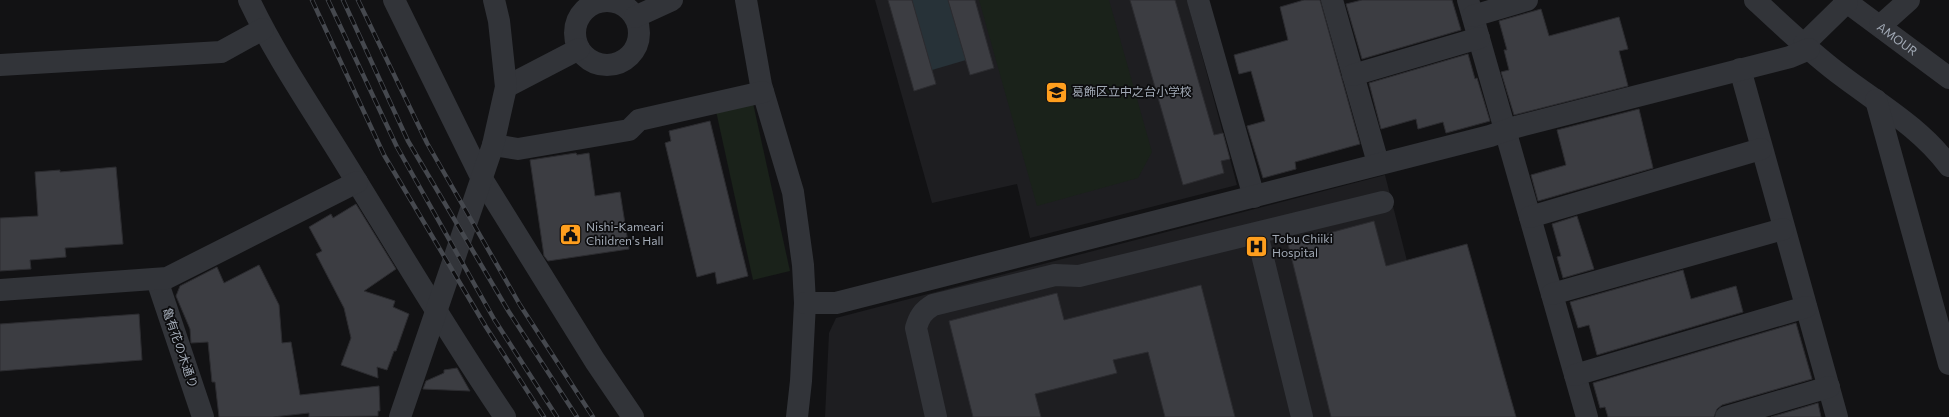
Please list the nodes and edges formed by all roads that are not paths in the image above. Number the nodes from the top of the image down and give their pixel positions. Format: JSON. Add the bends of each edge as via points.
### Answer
{"nodes":[{"id":1,"x":249,"y":0,"type":"edge"},
{"id":2,"x":394,"y":0,"type":"edge"},
{"id":3,"x":494,"y":0,"type":"edge"},
{"id":4,"x":672,"y":0,"type":"edge"},
{"id":5,"x":746,"y":0,"type":"edge"},
{"id":6,"x":1198,"y":0,"type":"edge"},
{"id":7,"x":1332,"y":0,"type":"edge"},
{"id":8,"x":1527,"y":0,"type":"edge"},
{"id":9,"x":1754,"y":0,"type":"edge"},
{"id":10,"x":1909,"y":0,"type":"edge"},
{"id":11,"x":1846,"y":1,"type":"edge"},
{"id":12,"x":1471,"y":8,"type":"edge"},
{"id":13,"x":635,"y":17,"type":"junction"},
{"id":14,"x":1880,"y":26,"type":"junction"},
{"id":15,"x":263,"y":29,"type":"junction"},
{"id":16,"x":1479,"y":38,"type":"junction"},
{"id":17,"x":1806,"y":47,"type":"junction"},
{"id":18,"x":579,"y":49,"type":"junction"},
{"id":19,"x":0,"y":65,"type":"edge"},
{"id":20,"x":1740,"y":69,"type":"junction"},
{"id":21,"x":1353,"y":75,"type":"junction"},
{"id":22,"x":1949,"y":78,"type":"edge"},
{"id":23,"x":506,"y":87,"type":"junction"},
{"id":24,"x":763,"y":92,"type":"junction"},
{"id":25,"x":1876,"y":100,"type":"junction"},
{"id":26,"x":1505,"y":131,"type":"junction"},
{"id":27,"x":493,"y":145,"type":"junction"},
{"id":28,"x":1761,"y":149,"type":"junction"},
{"id":29,"x":1378,"y":163,"type":"junction"},
{"id":30,"x":1949,"y":166,"type":"edge"},
{"id":31,"x":482,"y":179,"type":"junction"},
{"id":32,"x":357,"y":182,"type":"junction"},
{"id":33,"x":1254,"y":196,"type":"junction"},
{"id":34,"x":1383,"y":202,"type":"dead end"},
{"id":35,"x":1530,"y":216,"type":"junction"},
{"id":36,"x":1783,"y":229,"type":"junction"},
{"id":37,"x":1258,"y":234,"type":"junction"},
{"id":38,"x":157,"y":280,"type":"junction"},
{"id":39,"x":0,"y":290,"type":"edge"},
{"id":40,"x":1552,"y":294,"type":"junction"},
{"id":41,"x":805,"y":303,"type":"junction"},
{"id":42,"x":1806,"y":308,"type":"junction"},
{"id":43,"x":436,"y":310,"type":"junction"},
{"id":44,"x":1949,"y":364,"type":"edge"},
{"id":45,"x":1575,"y":375,"type":"junction"},
{"id":46,"x":1829,"y":387,"type":"junction"},
{"id":47,"x":203,"y":417,"type":"edge"},
{"id":48,"x":400,"y":417,"type":"edge"},
{"id":49,"x":505,"y":417,"type":"edge"},
{"id":50,"x":633,"y":417,"type":"edge"},
{"id":51,"x":797,"y":417,"type":"edge"},
{"id":52,"x":936,"y":417,"type":"edge"},
{"id":53,"x":1302,"y":417,"type":"edge"},
{"id":54,"x":1587,"y":417,"type":"edge"},
{"id":55,"x":1726,"y":417,"type":"edge"},
{"id":56,"x":1838,"y":417,"type":"edge"}],
"edges":[{"from":1,"to":15,"type":"street"},
{"from":2,"to":31,"type":"street"},
{"from":3,"to":23,"type":"street","via":[[499,21]]},
{"from":4,"to":13,"type":"street"},
{"from":5,"to":24,"type":"street"},
{"from":6,"to":33,"type":"street"},
{"from":7,"to":21,"type":"street"},
{"from":8,"to":12,"type":"street"},
{"from":9,"to":17,"type":"street"},
{"from":10,"to":14,"type":"street"},
{"from":11,"to":14,"type":"street","name":"AMOUR"},
{"from":11,"to":17,"type":"street"},
{"from":12,"to":16,"type":"street"},
{"from":13,"to":18,"type":"street","via":[[628,8],[619,3],[608,0],[597,2],[580,16],[576,27]]},
{"from":13,"to":18,"type":"street","via":[[640,37],[631,55],[623,61],[613,65],[599,64],[585,57]]},
{"from":14,"to":22,"type":"street","name":"AMOUR"},
{"from":15,"to":19,"type":"street","via":[[221,52]]},
{"from":15,"to":32,"type":"street"},
{"from":16,"to":21,"type":"street"},
{"from":16,"to":26,"type":"street"},
{"from":17,"to":20,"type":"street","via":[[1790,57]]},
{"from":17,"to":25,"type":"street"},
{"from":18,"to":23,"type":"street"},
{"from":20,"to":26,"type":"street"},
{"from":20,"to":28,"type":"street"},
{"from":21,"to":29,"type":"street"},
{"from":23,"to":27,"type":"street"},
{"from":24,"to":27,"type":"street","via":[[639,120],[629,130],[518,149]]},
{"from":24,"to":41,"type":"street","via":[[793,192],[803,265]]},
{"from":25,"to":30,"type":"street","via":[[1938,150]]},
{"from":25,"to":44,"type":"street"},
{"from":26,"to":29,"type":"street"},
{"from":26,"to":35,"type":"street"},
{"from":27,"to":31,"type":"street"},
{"from":28,"to":35,"type":"street"},
{"from":28,"to":36,"type":"street"},
{"from":29,"to":33,"type":"street"},
{"from":31,"to":43,"type":"street"},
{"from":31,"to":50,"type":"street","via":[[595,361]]},
{"from":32,"to":38,"type":"street","via":[[167,278]]},
{"from":32,"to":43,"type":"street"},
{"from":33,"to":41,"type":"street","via":[[836,303]]},
{"from":34,"to":37,"type":"street"},
{"from":35,"to":40,"type":"street"},
{"from":36,"to":40,"type":"street"},
{"from":36,"to":42,"type":"street"},
{"from":37,"to":52,"type":"street","via":[[1079,276],[1054,275],[933,305],[924,311],[916,328]]},
{"from":37,"to":53,"type":"street"},
{"from":38,"to":39,"type":"street"},
{"from":38,"to":47,"type":"street","name":"亀有花の木通り"},
{"from":40,"to":45,"type":"street"},
{"from":41,"to":51,"type":"street"},
{"from":42,"to":45,"type":"street"},
{"from":42,"to":46,"type":"street"},
{"from":43,"to":48,"type":"street"},
{"from":43,"to":49,"type":"street"},
{"from":45,"to":54,"type":"street"},
{"from":46,"to":55,"type":"street"},
{"from":46,"to":56,"type":"street"}]}
